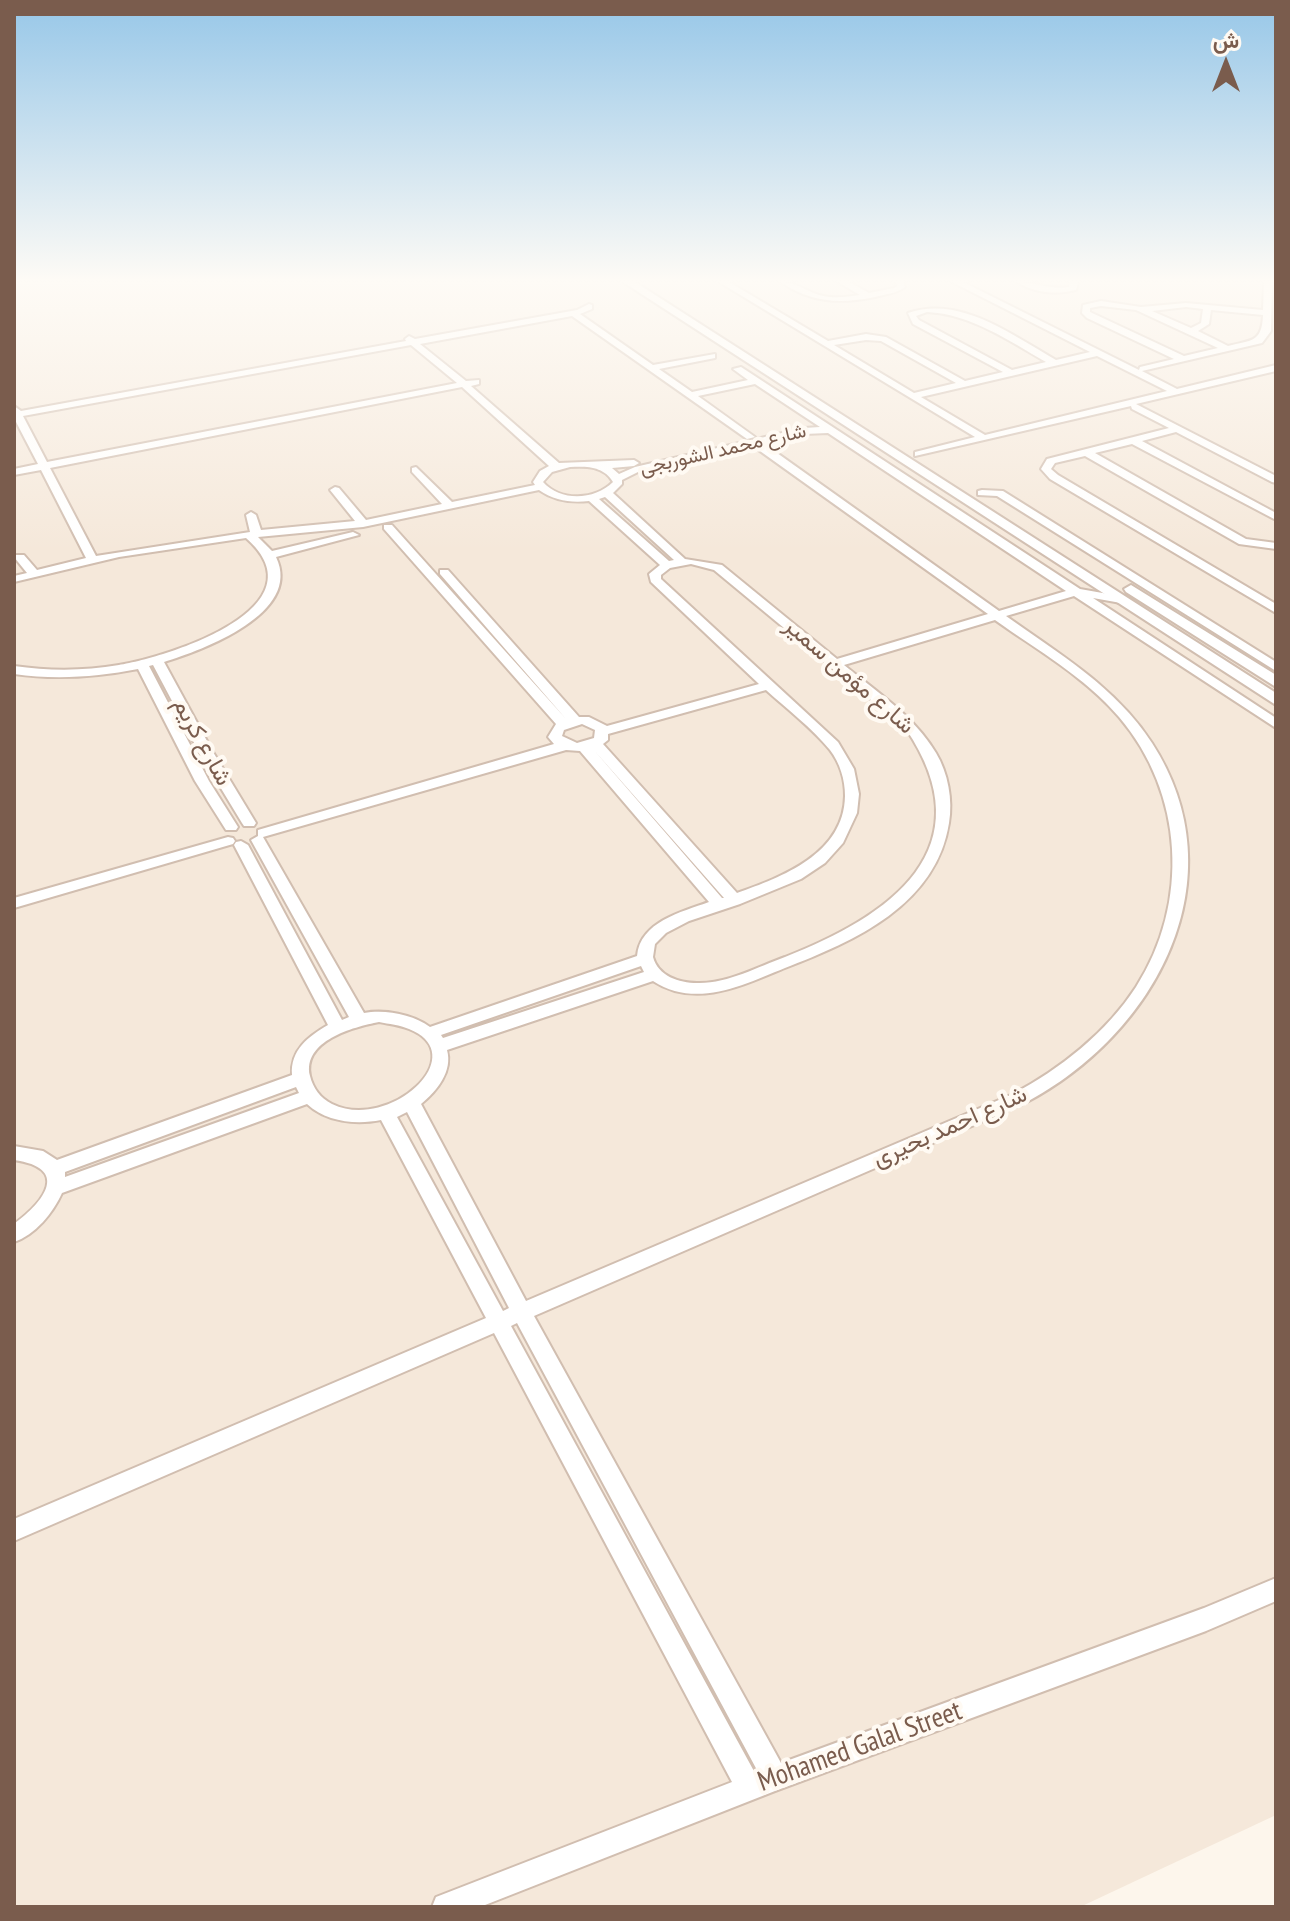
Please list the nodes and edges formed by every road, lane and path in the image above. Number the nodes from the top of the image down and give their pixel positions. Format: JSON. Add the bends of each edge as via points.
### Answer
{"nodes":[{"id":1,"x":237,"y":372,"type":"edge"},
{"id":2,"x":456,"y":372,"type":"edge"},
{"id":3,"x":656,"y":372,"type":"edge"},
{"id":4,"x":742,"y":372,"type":"edge"},
{"id":5,"x":766,"y":372,"type":"edge"},
{"id":6,"x":789,"y":372,"type":"edge"},
{"id":7,"x":872,"y":372,"type":"edge"},
{"id":8,"x":942,"y":372,"type":"edge"},
{"id":9,"x":1017,"y":372,"type":"edge"},
{"id":10,"x":1138,"y":372,"type":"edge"},
{"id":11,"x":1147,"y":372,"type":"edge"},
{"id":12,"x":1011,"y":373,"type":"joint"},
{"id":13,"x":1274,"y":374,"type":"edge"},
{"id":14,"x":756,"y":381,"type":"junction"},
{"id":15,"x":470,"y":383,"type":"junction"},
{"id":16,"x":964,"y":384,"type":"junction"},
{"id":17,"x":1180,"y":391,"type":"junction"},
{"id":18,"x":690,"y":395,"type":"junction"},
{"id":19,"x":828,"y":396,"type":"junction"},
{"id":20,"x":912,"y":396,"type":"junction"},
{"id":21,"x":810,"y":400,"type":"junction"},
{"id":22,"x":1140,"y":406,"type":"junction"},
{"id":23,"x":15,"y":412,"type":"edge"},
{"id":24,"x":812,"y":417,"type":"junction"},
{"id":25,"x":851,"y":425,"type":"junction"},
{"id":26,"x":1178,"y":429,"type":"junction"},
{"id":27,"x":830,"y":430,"type":"junction"},
{"id":28,"x":983,"y":438,"type":"junction"},
{"id":29,"x":753,"y":440,"type":"junction"},
{"id":30,"x":1133,"y":440,"type":"junction"},
{"id":31,"x":1086,"y":452,"type":"junction"},
{"id":32,"x":923,"y":456,"type":"junction"},
{"id":33,"x":45,"y":466,"type":"junction"},
{"id":34,"x":562,"y":466,"type":"junction"},
{"id":35,"x":600,"y":466,"type":"junction"},
{"id":36,"x":416,"y":470,"type":"dead end"},
{"id":37,"x":14,"y":472,"type":"edge"},
{"id":38,"x":1276,"y":473,"type":"edge"},
{"id":39,"x":618,"y":478,"type":"junction"},
{"id":40,"x":1276,"y":480,"type":"edge"},
{"id":41,"x":543,"y":489,"type":"junction"},
{"id":42,"x":335,"y":490,"type":"dead end"},
{"id":43,"x":607,"y":493,"type":"junction"},
{"id":44,"x":982,"y":493,"type":"junction"},
{"id":45,"x":591,"y":497,"type":"junction"},
{"id":46,"x":450,"y":506,"type":"junction"},
{"id":47,"x":251,"y":515,"type":"dead end"},
{"id":48,"x":1276,"y":517,"type":"edge"},
{"id":49,"x":363,"y":524,"type":"junction"},
{"id":50,"x":394,"y":525,"type":"junction"},
{"id":51,"x":252,"y":534,"type":"junction"},
{"id":52,"x":1050,"y":537,"type":"junction"},
{"id":53,"x":1033,"y":542,"type":"junction"},
{"id":54,"x":1276,"y":546,"type":"edge"},
{"id":55,"x":269,"y":555,"type":"junction"},
{"id":56,"x":20,"y":557,"type":"dead end"},
{"id":57,"x":92,"y":559,"type":"junction"},
{"id":58,"x":674,"y":563,"type":"junction"},
{"id":59,"x":1074,"y":569,"type":"junction"},
{"id":60,"x":34,"y":574,"type":"junction"},
{"id":61,"x":14,"y":579,"type":"edge"},
{"id":62,"x":1070,"y":589,"type":"junction"},
{"id":63,"x":1121,"y":599,"type":"junction"},
{"id":64,"x":1276,"y":609,"type":"edge"},
{"id":65,"x":994,"y":612,"type":"junction"},
{"id":66,"x":157,"y":660,"type":"junction"},
{"id":67,"x":833,"y":660,"type":"junction"},
{"id":68,"x":142,"y":664,"type":"junction"},
{"id":69,"x":1276,"y":667,"type":"edge"},
{"id":70,"x":14,"y":670,"type":"edge"},
{"id":71,"x":765,"y":682,"type":"junction"},
{"id":72,"x":1276,"y":682,"type":"edge"},
{"id":73,"x":178,"y":700,"type":"junction"},
{"id":74,"x":1276,"y":700,"type":"edge"},
{"id":75,"x":162,"y":704,"type":"junction"},
{"id":76,"x":1276,"y":724,"type":"edge"},
{"id":77,"x":564,"y":732,"type":"junction"},
{"id":78,"x":595,"y":737,"type":"junction"},
{"id":79,"x":257,"y":830,"type":"junction"},
{"id":80,"x":231,"y":837,"type":"junction"},
{"id":81,"x":14,"y":893,"type":"edge"},
{"id":82,"x":14,"y":903,"type":"edge"},
{"id":83,"x":727,"y":903,"type":"junction"},
{"id":84,"x":645,"y":959,"type":"junction"},
{"id":85,"x":655,"y":974,"type":"junction"},
{"id":86,"x":358,"y":1018,"type":"junction"},
{"id":87,"x":337,"y":1026,"type":"junction"},
{"id":88,"x":435,"y":1040,"type":"junction"},
{"id":89,"x":301,"y":1078,"type":"junction"},
{"id":90,"x":309,"y":1096,"type":"junction"},
{"id":91,"x":412,"y":1104,"type":"junction"},
{"id":92,"x":387,"y":1114,"type":"junction"},
{"id":93,"x":14,"y":1153,"type":"edge"},
{"id":94,"x":55,"y":1179,"type":"junction"},
{"id":95,"x":14,"y":1234,"type":"edge"},
{"id":96,"x":520,"y":1312,"type":"junction"},
{"id":97,"x":496,"y":1322,"type":"junction"},
{"id":98,"x":14,"y":1530,"type":"edge"},
{"id":99,"x":1276,"y":1589,"type":"edge"},
{"id":100,"x":775,"y":1778,"type":"junction"},
{"id":101,"x":749,"y":1788,"type":"junction"},
{"id":102,"x":446,"y":1907,"type":"edge"}],
"edges":[{"from":1,"to":23,"type":"street"},
{"from":2,"to":15,"type":"street"},
{"from":3,"to":18,"type":"street","name":"شارع احمد بحيرى"},
{"from":4,"to":14,"type":"street"},
{"from":5,"to":21,"type":"street"},
{"from":6,"to":19,"type":"street"},
{"from":7,"to":20,"type":"street"},
{"from":8,"to":16,"type":"street"},
{"from":9,"to":12,"type":"street"},
{"from":10,"to":17,"type":"street"},
{"from":11,"to":17,"type":"street"},
{"from":12,"to":16,"type":"street"},
{"from":13,"to":17,"type":"street"},
{"from":13,"to":22,"type":"street"},
{"from":14,"to":18,"type":"street"},
{"from":14,"to":24,"type":"street"},
{"from":15,"to":33,"type":"street"},
{"from":15,"to":34,"type":"street"},
{"from":16,"to":20,"type":"street"},
{"from":17,"to":28,"type":"street"},
{"from":18,"to":29,"type":"street","name":"شارع احمد بحيرى"},
{"from":19,"to":21,"type":"street"},
{"from":19,"to":32,"type":"street"},
{"from":20,"to":28,"type":"street"},
{"from":21,"to":25,"type":"street"},
{"from":22,"to":26,"type":"street"},
{"from":22,"to":32,"type":"street"},
{"from":22,"to":38,"type":"street"},
{"from":23,"to":33,"type":"street"},
{"from":24,"to":27,"type":"street"},
{"from":24,"to":29,"type":"street","name":"شارع محمد الشوربجى","via":[[803,425]]},
{"from":25,"to":27,"type":"street","name":"شارع محمد الشوربجى"},
{"from":25,"to":53,"type":"street"},
{"from":26,"to":30,"type":"street"},
{"from":26,"to":40,"type":"street"},
{"from":27,"to":29,"type":"street","name":"شارع محمد الشوربجى"},
{"from":27,"to":62,"type":"street"},
{"from":28,"to":32,"type":"street"},
{"from":29,"to":35,"type":"street","name":"شارع محمد الشوربجى"},
{"from":29,"to":39,"type":"street","name":"شارع محمد الشوربجى"},
{"from":29,"to":65,"type":"street","name":"شارع احمد بحيرى"},
{"from":30,"to":31,"type":"street"},
{"from":30,"to":48,"type":"street"},
{"from":31,"to":54,"type":"street","via":[[1243,542]]},
{"from":31,"to":64,"type":"street","via":[[1051,461],[1046,469]]},
{"from":32,"to":44,"type":"street"},
{"from":33,"to":37,"type":"street"},
{"from":33,"to":57,"type":"street"},
{"from":34,"to":35,"type":"street","name":"شارع محمد الشوربجى"},
{"from":34,"to":41,"type":"street","via":[[539,478]]},
{"from":35,"to":39,"type":"street"},
{"from":36,"to":46,"type":"street"},
{"from":39,"to":43,"type":"street"},
{"from":41,"to":45,"type":"street","via":[[566,498]]},
{"from":41,"to":46,"type":"street"},
{"from":41,"to":50,"type":"street"},
{"from":42,"to":49,"type":"street"},
{"from":43,"to":45,"type":"street"},
{"from":43,"to":58,"type":"street"},
{"from":44,"to":52,"type":"street"},
{"from":44,"to":69,"type":"street","via":[[999,493]]},
{"from":45,"to":58,"type":"street"},
{"from":46,"to":49,"type":"street"},
{"from":47,"to":51,"type":"street"},
{"from":49,"to":51,"type":"street"},
{"from":50,"to":55,"type":"street"},
{"from":50,"to":77,"type":"street"},
{"from":51,"to":55,"type":"street"},
{"from":51,"to":57,"type":"street","via":[[151,543]]},
{"from":52,"to":53,"type":"street"},
{"from":52,"to":72,"type":"street"},
{"from":53,"to":59,"type":"street"},
{"from":55,"to":66,"type":"street","via":[[273,584],[250,616],[220,636]]},
{"from":56,"to":60,"type":"street"},
{"from":57,"to":60,"type":"street"},
{"from":58,"to":67,"type":"street","name":"شارع مؤمن سمير","via":[[718,567]]},
{"from":58,"to":71,"type":"street","via":[[655,574],[659,585]]},
{"from":59,"to":62,"type":"street"},
{"from":59,"to":63,"type":"street"},
{"from":60,"to":61,"type":"street"},
{"from":62,"to":63,"type":"street"},
{"from":62,"to":65,"type":"street"},
{"from":62,"to":76,"type":"street"},
{"from":63,"to":74,"type":"street"},
{"from":65,"to":67,"type":"street"},
{"from":65,"to":96,"type":"street","name":"شارع احمد بحيرى","via":[[1109,698],[1171,790],[1184,868],[1179,903],[1158,960],[1134,1002],[1080,1055],[1033,1090]]},
{"from":66,"to":68,"type":"street"},
{"from":66,"to":73,"type":"street","name":"شارع كريم"},
{"from":67,"to":85,"type":"street","name":"شارع مؤمن سمير","via":[[911,726],[937,764],[944,785],[943,829],[921,878],[860,930],[745,978],[696,989]]},
{"from":68,"to":70,"type":"street","via":[[79,673]]},
{"from":68,"to":75,"type":"street","name":"شارع كريم"},
{"from":71,"to":78,"type":"street"},
{"from":71,"to":83,"type":"street","via":[[845,761],[852,805],[838,838],[812,865]]},
{"from":73,"to":75,"type":"street"},
{"from":73,"to":79,"type":"street","name":"شارع كريم"},
{"from":75,"to":80,"type":"street","name":"شارع كريم"},
{"from":77,"to":78,"type":"street"},
{"from":77,"to":78,"type":"street"},
{"from":77,"to":79,"type":"street"},
{"from":78,"to":83,"type":"street"},
{"from":79,"to":80,"type":"street"},
{"from":79,"to":80,"type":"street"},
{"from":79,"to":86,"type":"street","name":"شارع كريم"},
{"from":80,"to":81,"type":"street"},
{"from":80,"to":82,"type":"street"},
{"from":80,"to":87,"type":"street","name":"شارع كريم"},
{"from":83,"to":84,"type":"street","via":[[658,930],[645,949]]},
{"from":84,"to":85,"type":"street"},
{"from":84,"to":88,"type":"street"},
{"from":85,"to":88,"type":"street"},
{"from":86,"to":87,"type":"street"},
{"from":86,"to":88,"type":"street","via":[[399,1018],[416,1023]]},
{"from":87,"to":89,"type":"street","via":[[308,1049]]},
{"from":88,"to":91,"type":"street","via":[[442,1061],[438,1077]]},
{"from":89,"to":90,"type":"street"},
{"from":89,"to":94,"type":"street"},
{"from":90,"to":92,"type":"street","via":[[342,1114]]},
{"from":90,"to":94,"type":"street"},
{"from":91,"to":92,"type":"street"},
{"from":91,"to":96,"type":"street"},
{"from":92,"to":97,"type":"street"},
{"from":93,"to":94,"type":"street","via":[[43,1159]]},
{"from":94,"to":95,"type":"street","via":[[43,1213]]},
{"from":96,"to":97,"type":"street","name":"شارع احمد بحيرى"},
{"from":96,"to":100,"type":"street"},
{"from":97,"to":98,"type":"street","name":"شارع احمد بحيرى"},
{"from":97,"to":101,"type":"street"},
{"from":99,"to":100,"type":"street","name":"Mohamed Galal Street"},
{"from":100,"to":101,"type":"street","name":"Mohamed Galal Street"},
{"from":101,"to":102,"type":"street","name":"Mohamed Galal Street"}]}
